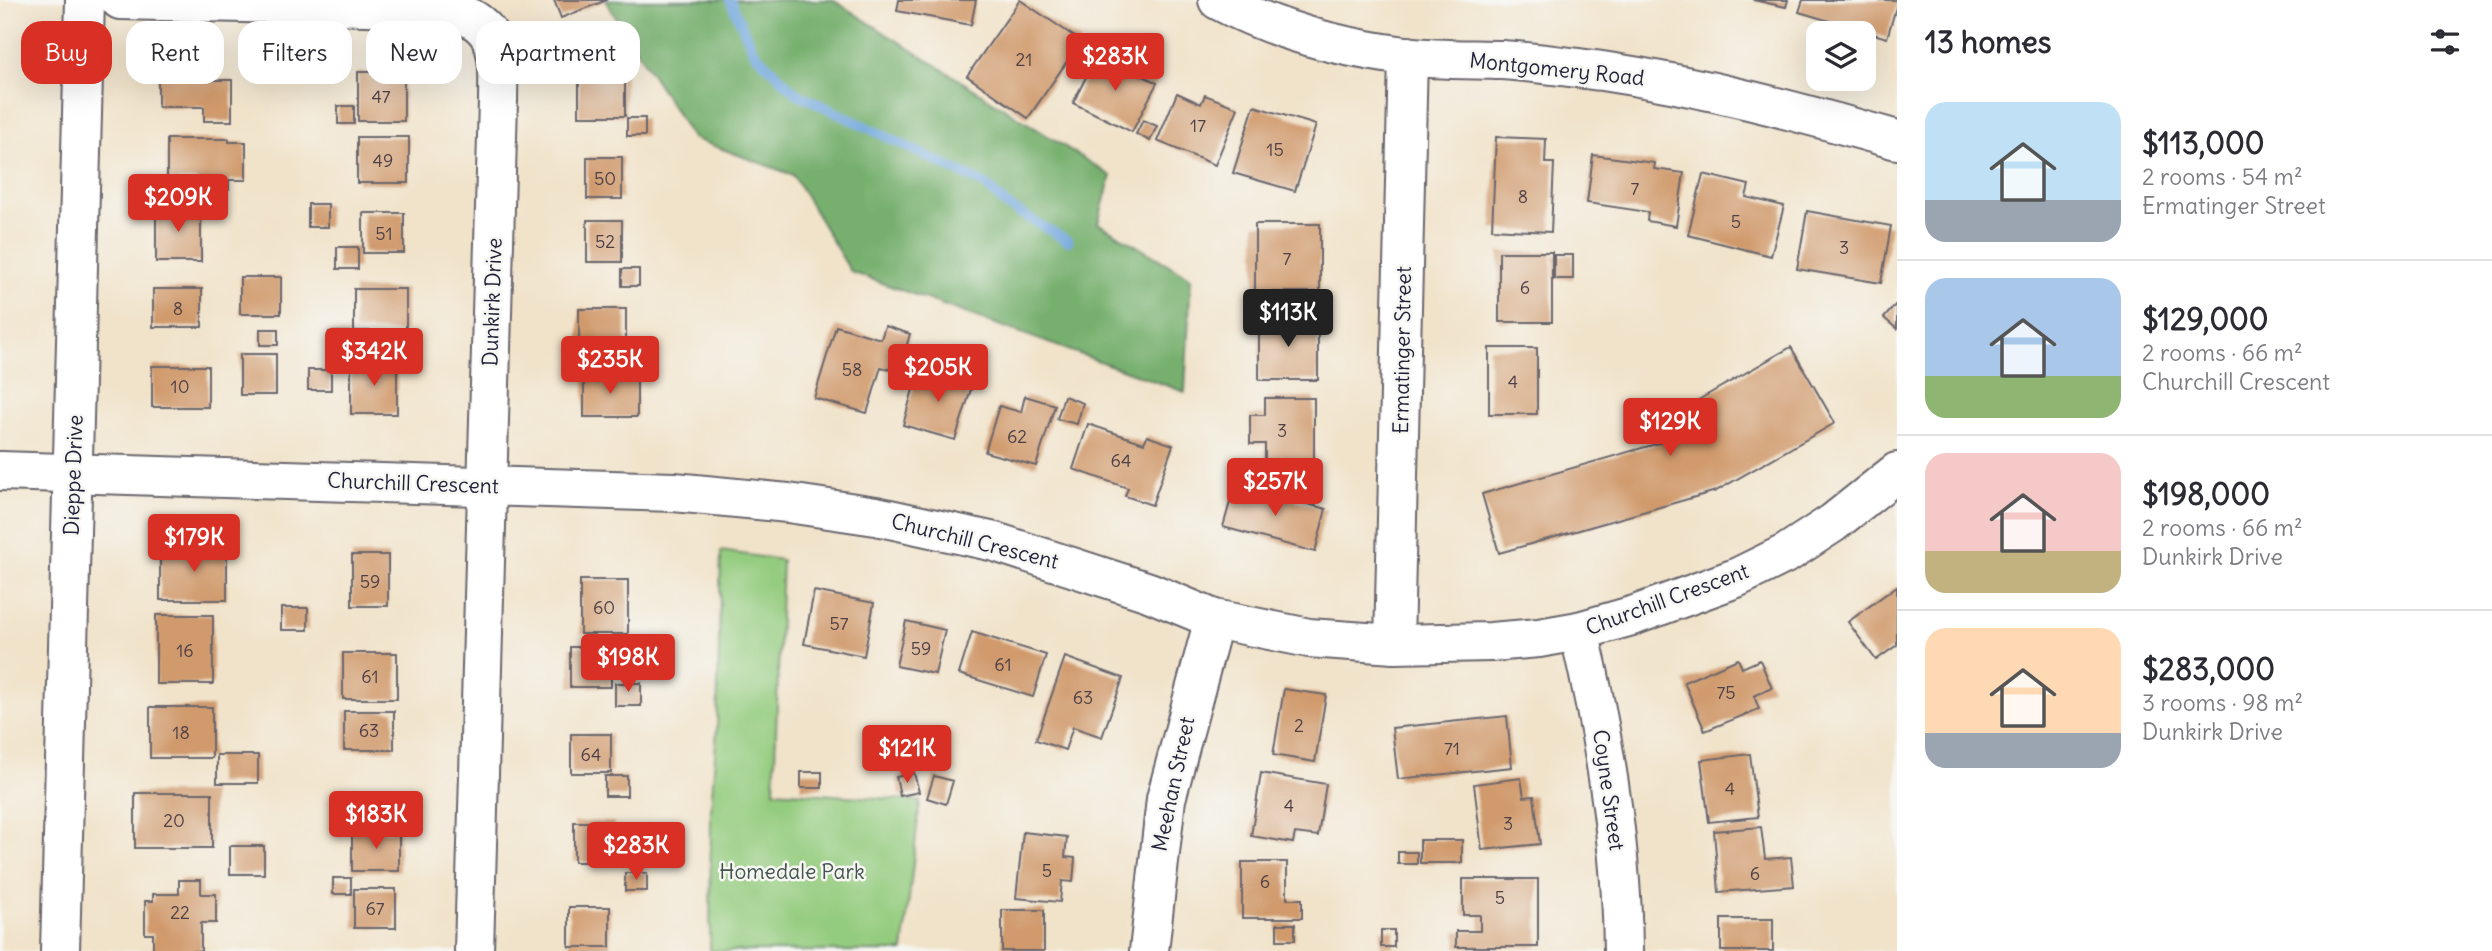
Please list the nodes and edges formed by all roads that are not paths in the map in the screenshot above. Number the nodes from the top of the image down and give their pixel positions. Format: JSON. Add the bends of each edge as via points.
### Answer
{"nodes":[{"id":1,"x":85,"y":0,"type":"edge"},
{"id":2,"x":120,"y":0,"type":"edge"},
{"id":3,"x":1218,"y":0,"type":"edge"},
{"id":4,"x":1408,"y":56,"type":"junction"},
{"id":5,"x":1897,"y":141,"type":"edge"},
{"id":6,"x":0,"y":471,"type":"edge"},
{"id":7,"x":1897,"y":472,"type":"edge"},
{"id":8,"x":72,"y":473,"type":"junction"},
{"id":9,"x":486,"y":486,"type":"junction"},
{"id":10,"x":1214,"y":619,"type":"junction"},
{"id":11,"x":1579,"y":631,"type":"junction"},
{"id":12,"x":1394,"y":644,"type":"junction"},
{"id":13,"x":60,"y":951,"type":"edge"},
{"id":14,"x":474,"y":951,"type":"edge"},
{"id":15,"x":1149,"y":951,"type":"edge"},
{"id":16,"x":1623,"y":951,"type":"edge"}],
"edges":[{"from":1,"to":8,"type":"street","name":"Dieppe Drive"},
{"from":2,"to":9,"type":"street","name":"Dunkirk Drive","via":[[427,6],[461,12],[482,24],[494,44],[498,69]]},
{"from":3,"to":4,"type":"street","name":"Montgomery Road","via":[[1344,46]]},
{"from":4,"to":5,"type":"street","name":"Montgomery Road","via":[[1506,60],[1695,86]]},
{"from":4,"to":12,"type":"street","name":"Ermatinger Street"},
{"from":6,"to":8,"type":"street","name":"Churchill Crescent"},
{"from":7,"to":11,"type":"street","name":"Churchill Crescent","via":[[1787,553],[1736,578]]},
{"from":8,"to":9,"type":"street","name":"Churchill Crescent"},
{"from":8,"to":13,"type":"street","name":"Dieppe Drive"},
{"from":9,"to":10,"type":"street","name":"Churchill Crescent","via":[[687,493],[876,516],[1039,555]]},
{"from":9,"to":14,"type":"street","name":"Dunkirk Drive"},
{"from":10,"to":12,"type":"street","name":"Churchill Crescent","via":[[1309,638]]},
{"from":10,"to":15,"type":"street","name":"Meehan Street","via":[[1166,799]]},
{"from":11,"to":12,"type":"street","name":"Churchill Crescent","via":[[1491,642]]},
{"from":11,"to":16,"type":"street","name":"Coyne Street","via":[[1614,810]]}]}
